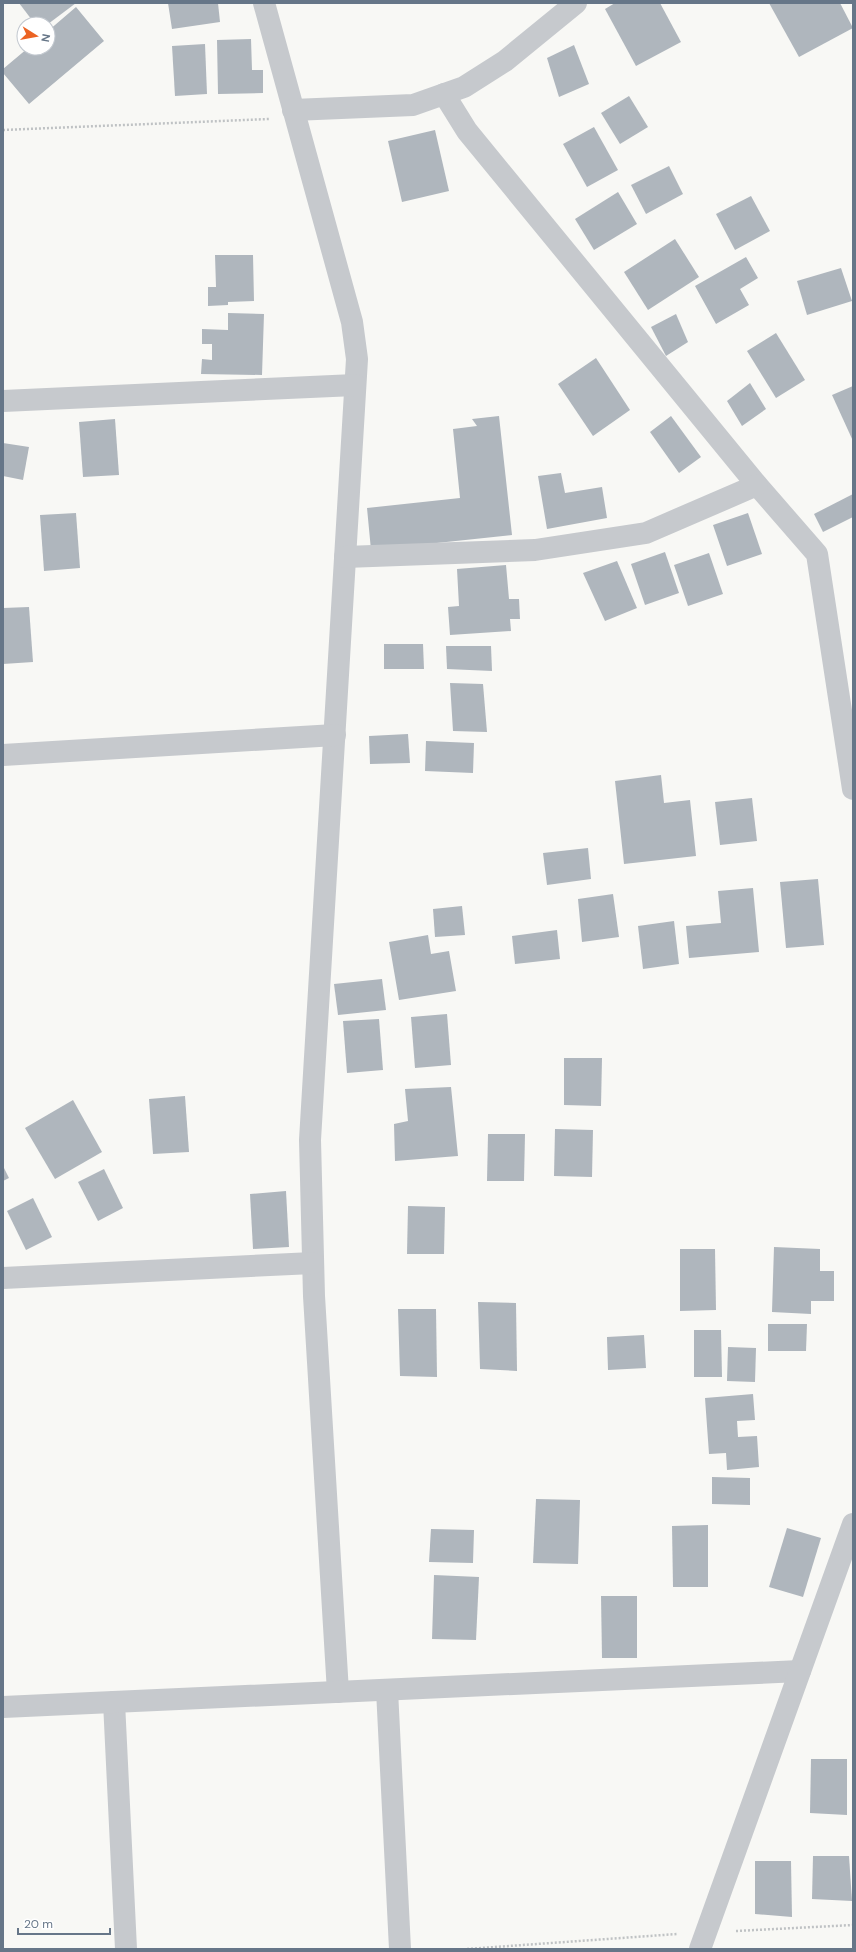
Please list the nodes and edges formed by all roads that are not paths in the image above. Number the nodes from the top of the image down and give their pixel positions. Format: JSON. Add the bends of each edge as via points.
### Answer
{"nodes":[{"id":1,"x":264,"y":3,"type":"edge"},
{"id":2,"x":576,"y":3,"type":"edge"},
{"id":3,"x":444,"y":94,"type":"junction"},
{"id":4,"x":294,"y":114,"type":"junction"},
{"id":5,"x":355,"y":385,"type":"junction"},
{"id":6,"x":3,"y":401,"type":"edge"},
{"id":7,"x":757,"y":485,"type":"junction"},
{"id":8,"x":345,"y":557,"type":"junction"},
{"id":9,"x":335,"y":735,"type":"junction"},
{"id":10,"x":3,"y":755,"type":"edge"},
{"id":11,"x":853,"y":789,"type":"edge"},
{"id":12,"x":313,"y":1263,"type":"junction"},
{"id":13,"x":3,"y":1278,"type":"edge"},
{"id":14,"x":853,"y":1524,"type":"edge"},
{"id":15,"x":848,"y":1552,"type":"edge"},
{"id":16,"x":800,"y":1671,"type":"junction"},
{"id":17,"x":387,"y":1690,"type":"junction"},
{"id":18,"x":338,"y":1692,"type":"junction"},
{"id":19,"x":114,"y":1702,"type":"junction"},
{"id":20,"x":3,"y":1707,"type":"edge"},
{"id":21,"x":703,"y":1940,"type":"edge"},
{"id":22,"x":126,"y":1949,"type":"edge"},
{"id":23,"x":400,"y":1949,"type":"edge"}],
"edges":[{"from":1,"to":4,"type":"street"},
{"from":2,"to":3,"type":"street","via":[[505,61],[464,87]]},
{"from":3,"to":4,"type":"street","via":[[413,105]]},
{"from":3,"to":7,"type":"street","via":[[467,131]]},
{"from":4,"to":5,"type":"street","via":[[352,322],[356,360]]},
{"from":5,"to":6,"type":"street"},
{"from":5,"to":8,"type":"street"},
{"from":7,"to":8,"type":"street","via":[[646,533],[535,550]]},
{"from":7,"to":11,"type":"street","via":[[817,554]]},
{"from":8,"to":9,"type":"street"},
{"from":9,"to":10,"type":"street"},
{"from":9,"to":12,"type":"street","via":[[310,1140]]},
{"from":12,"to":13,"type":"street"},
{"from":12,"to":18,"type":"street"},
{"from":14,"to":15,"type":"street"},
{"from":15,"to":16,"type":"street"},
{"from":16,"to":17,"type":"street"},
{"from":16,"to":21,"type":"street"},
{"from":17,"to":18,"type":"street"},
{"from":17,"to":23,"type":"street"},
{"from":18,"to":19,"type":"street"},
{"from":19,"to":20,"type":"street"},
{"from":19,"to":22,"type":"street"}]}
